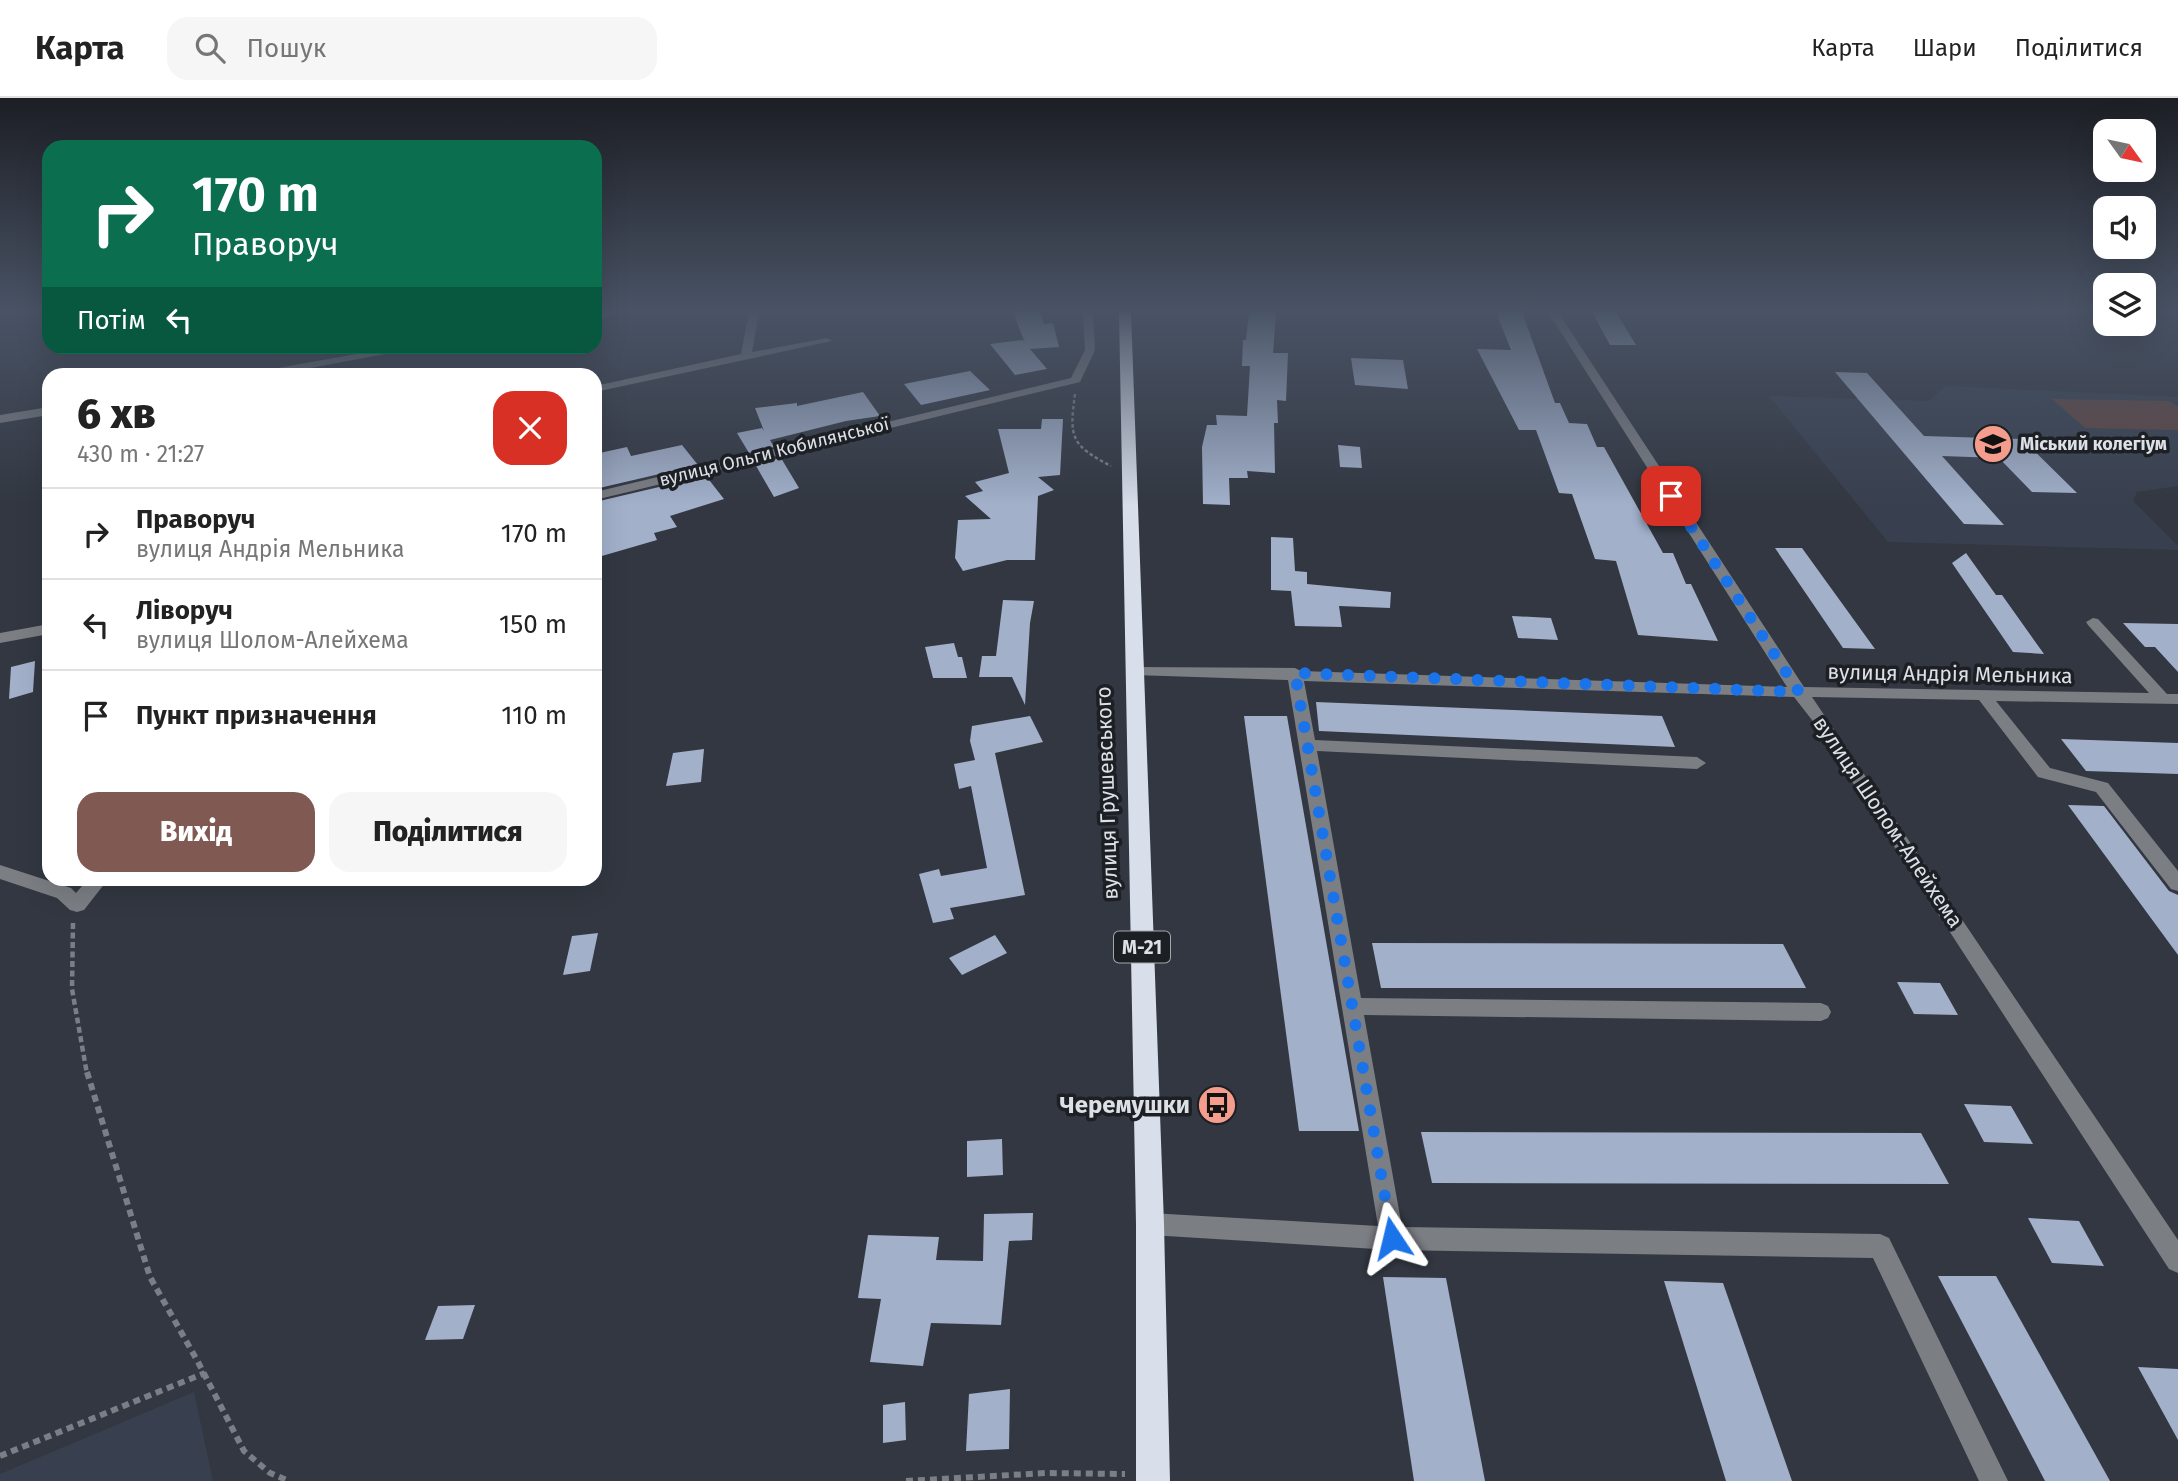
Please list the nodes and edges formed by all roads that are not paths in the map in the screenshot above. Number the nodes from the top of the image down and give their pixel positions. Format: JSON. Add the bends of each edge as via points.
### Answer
{"nodes":[{"id":1,"x":652,"y":377,"type":"edge"},
{"id":2,"x":1078,"y":377,"type":"edge"},
{"id":3,"x":1126,"y":377,"type":"edge"},
{"id":4,"x":1595,"y":377,"type":"edge"},
{"id":5,"x":602,"y":387,"type":"edge"},
{"id":6,"x":42,"y":412,"type":"edge"},
{"id":7,"x":0,"y":419,"type":"edge"},
{"id":8,"x":602,"y":494,"type":"edge"},
{"id":9,"x":2093,"y":622,"type":"dead end"},
{"id":10,"x":42,"y":630,"type":"edge"},
{"id":11,"x":0,"y":639,"type":"edge"},
{"id":12,"x":1133,"y":670,"type":"junction"},
{"id":13,"x":1295,"y":673,"type":"junction"},
{"id":14,"x":1799,"y":692,"type":"junction"},
{"id":15,"x":1984,"y":696,"type":"junction"},
{"id":16,"x":2170,"y":699,"type":"edge"},
{"id":17,"x":1307,"y":745,"type":"junction"},
{"id":18,"x":1697,"y":763,"type":"dead end"},
{"id":19,"x":0,"y":872,"type":"edge"},
{"id":20,"x":2178,"y":884,"type":"edge"},
{"id":21,"x":42,"y":886,"type":"edge"},
{"id":22,"x":43,"y":886,"type":"edge"},
{"id":23,"x":93,"y":886,"type":"edge"},
{"id":24,"x":1351,"y":1006,"type":"junction"},
{"id":25,"x":1821,"y":1012,"type":"dead end"},
{"id":26,"x":1150,"y":1224,"type":"junction"},
{"id":27,"x":1392,"y":1238,"type":"junction"},
{"id":28,"x":2178,"y":1261,"type":"edge"},
{"id":29,"x":1152,"y":1478,"type":"edge"},
{"id":30,"x":1994,"y":1481,"type":"edge"}],
"edges":[{"from":1,"to":5,"type":"street"},
{"from":2,"to":8,"type":"street","name":"вулиця Ольги Кобилянської"},
{"from":3,"to":12,"type":"highway","name":"вулиця Грушевського","number":"М-21"},
{"from":4,"to":14,"type":"street","name":"вулиця Шолом-Алейхема"},
{"from":6,"to":7,"type":"street"},
{"from":9,"to":16,"type":"street"},
{"from":10,"to":11,"type":"street"},
{"from":12,"to":13,"type":"street","name":"вулиця Андрія Мельника"},
{"from":12,"to":26,"type":"highway","name":"вулиця Грушевського","number":"М-21"},
{"from":13,"to":14,"type":"street","name":"вулиця Андрія Мельника"},
{"from":13,"to":17,"type":"street"},
{"from":14,"to":15,"type":"street","name":"вулиця Андрія Мельника"},
{"from":14,"to":28,"type":"street","name":"вулиця Шолом-Алейхема"},
{"from":15,"to":16,"type":"street","name":"вулиця Андрія Мельника"},
{"from":15,"to":20,"type":"street","via":[[2044,773],[2102,787]]},
{"from":17,"to":18,"type":"street"},
{"from":17,"to":24,"type":"street"},
{"from":19,"to":21,"type":"street"},
{"from":22,"to":23,"type":"street","via":[[64,893],[77,905]]},
{"from":24,"to":25,"type":"street"},
{"from":24,"to":27,"type":"street"},
{"from":26,"to":27,"type":"street"},
{"from":26,"to":29,"type":"highway","name":"вулиця Грушевського","number":"М-21"},
{"from":27,"to":30,"type":"street","via":[[1880,1247]]}]}
